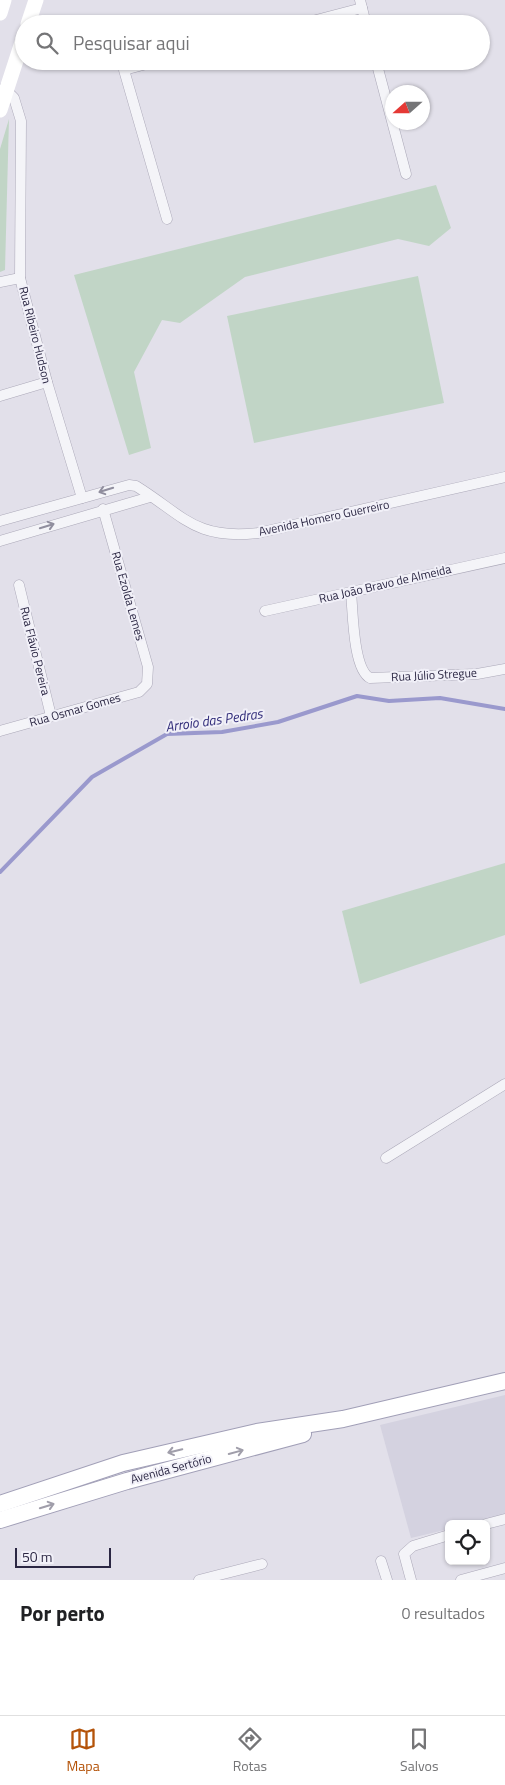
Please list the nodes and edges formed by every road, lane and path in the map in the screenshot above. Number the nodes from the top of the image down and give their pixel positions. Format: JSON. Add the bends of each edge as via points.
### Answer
{"nodes":[{"id":1,"x":4,"y":0,"type":"edge"},
{"id":2,"x":36,"y":0,"type":"edge"},
{"id":3,"x":361,"y":4,"type":"edge"},
{"id":4,"x":0,"y":13,"type":"edge"},
{"id":5,"x":31,"y":15,"type":"edge"},
{"id":6,"x":328,"y":15,"type":"edge"},
{"id":7,"x":15,"y":58,"type":"edge"},
{"id":8,"x":124,"y":70,"type":"edge"},
{"id":9,"x":378,"y":70,"type":"edge"},
{"id":10,"x":3,"y":87,"type":"edge"},
{"id":11,"x":0,"y":110,"type":"edge"},
{"id":12,"x":406,"y":174,"type":"dead end"},
{"id":13,"x":167,"y":219,"type":"dead end"},
{"id":14,"x":20,"y":278,"type":"junction"},
{"id":15,"x":0,"y":282,"type":"edge"},
{"id":16,"x":47,"y":382,"type":"junction"},
{"id":17,"x":0,"y":396,"type":"edge"},
{"id":18,"x":505,"y":478,"type":"edge"},
{"id":19,"x":150,"y":497,"type":"junction"},
{"id":20,"x":82,"y":498,"type":"junction"},
{"id":21,"x":103,"y":509,"type":"junction"},
{"id":22,"x":0,"y":521,"type":"edge"},
{"id":23,"x":0,"y":540,"type":"edge"},
{"id":24,"x":505,"y":558,"type":"edge"},
{"id":25,"x":19,"y":585,"type":"dead end"},
{"id":26,"x":351,"y":592,"type":"junction"},
{"id":27,"x":265,"y":611,"type":"dead end"},
{"id":28,"x":505,"y":668,"type":"edge"},
{"id":29,"x":147,"y":684,"type":"joint"},
{"id":30,"x":51,"y":716,"type":"junction"},
{"id":31,"x":0,"y":730,"type":"edge"},
{"id":32,"x":505,"y":1084,"type":"edge"},
{"id":33,"x":386,"y":1158,"type":"dead end"},
{"id":34,"x":505,"y":1380,"type":"edge"},
{"id":35,"x":343,"y":1419,"type":"junction"},
{"id":36,"x":0,"y":1504,"type":"edge"},
{"id":37,"x":505,"y":1519,"type":"edge"},
{"id":38,"x":0,"y":1520,"type":"edge"},
{"id":39,"x":490,"y":1523,"type":"edge"},
{"id":40,"x":445,"y":1536,"type":"edge"},
{"id":41,"x":381,"y":1561,"type":"dead end"},
{"id":42,"x":262,"y":1564,"type":"dead end"},
{"id":43,"x":505,"y":1568,"type":"edge"},
{"id":44,"x":199,"y":1580,"type":"edge"},
{"id":45,"x":387,"y":1580,"type":"edge"},
{"id":46,"x":412,"y":1580,"type":"edge"},
{"id":47,"x":461,"y":1580,"type":"edge"}],
"edges":[{"from":1,"to":4,"type":"street"},
{"from":2,"to":5,"type":"street"},
{"from":3,"to":6,"type":"street"},
{"from":7,"to":10,"type":"street"},
{"from":8,"to":13,"type":"street"},
{"from":9,"to":12,"type":"street"},
{"from":10,"to":11,"type":"street"},
{"from":10,"to":14,"type":"street","name":"Rua Ribeiro Hudson","via":[[14,98],[21,121]]},
{"from":14,"to":15,"type":"street"},
{"from":14,"to":16,"type":"street","name":"Rua Ribeiro Hudson"},
{"from":16,"to":17,"type":"street"},
{"from":16,"to":20,"type":"street","name":"Rua Ribeiro Hudson"},
{"from":18,"to":19,"type":"street","name":"Avenida Homero Guerreiro","via":[[239,535],[201,529]]},
{"from":19,"to":20,"type":"street","name":"Avenida Homero Guerreiro","one_way":true,"via":[[129,484]]},
{"from":19,"to":21,"type":"street"},
{"from":20,"to":22,"type":"street","name":"Avenida Homero Guerreiro"},
{"from":23,"to":21,"type":"street","one_way":true},
{"from":21,"to":29,"type":"street","name":"Rua Ezolda Lemes","via":[[148,667]]},
{"from":24,"to":26,"type":"street","name":"Rua João Bravo de Almeida"},
{"from":25,"to":30,"type":"street","name":"Rua Flávio Pereira"},
{"from":26,"to":27,"type":"street","name":"Rua João Bravo de Almeida"},
{"from":26,"to":28,"type":"street","name":"Rua Júlio Stregue","via":[[359,664],[364,675],[370,678],[477,674]]},
{"from":29,"to":30,"type":"street","name":"Rua Osmar Gomes","via":[[138,692]]},
{"from":30,"to":31,"type":"street","name":"Rua Osmar Gomes"},
{"from":32,"to":33,"type":"street"},
{"from":34,"to":35,"type":"main road","name":"Avenida Sertório"},
{"from":35,"to":36,"type":"main road","name":"Avenida Sertório","one_way":true,"via":[[257,1432],[123,1463]]},
{"from":38,"to":35,"type":"main road","name":"Avenida Sertório","one_way":true,"via":[[127,1481],[302,1434]]},
{"from":37,"to":39,"type":"street"},
{"from":40,"to":46,"type":"street","via":[[413,1546],[404,1554]]},
{"from":41,"to":45,"type":"street"},
{"from":42,"to":44,"type":"street"},
{"from":43,"to":47,"type":"street"}]}
